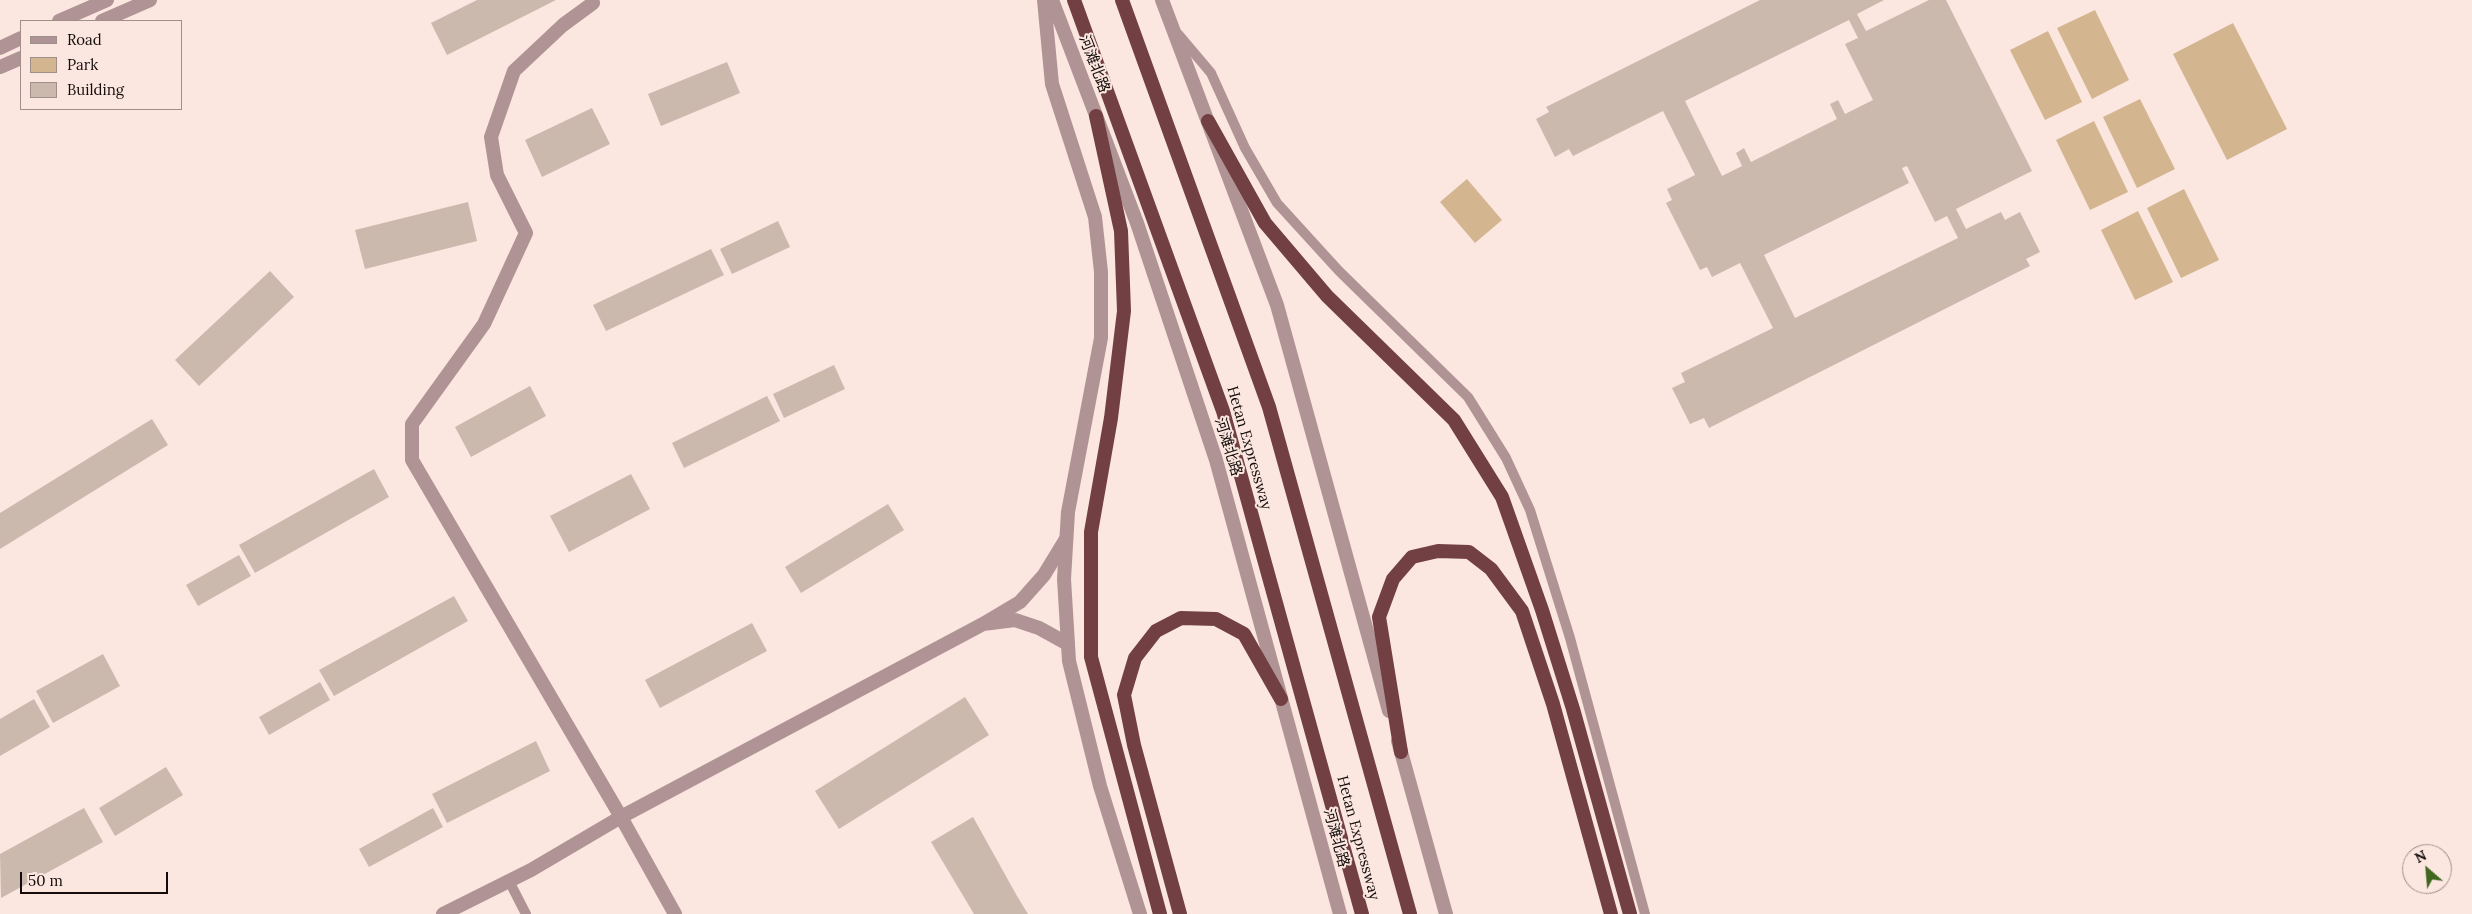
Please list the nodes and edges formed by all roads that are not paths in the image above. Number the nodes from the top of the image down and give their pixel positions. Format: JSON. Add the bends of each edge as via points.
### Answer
{"nodes":[{"id":1,"x":107,"y":0,"type":"edge"},
{"id":2,"x":150,"y":0,"type":"edge"},
{"id":3,"x":592,"y":0,"type":"edge"},
{"id":4,"x":1044,"y":0,"type":"edge"},
{"id":5,"x":1052,"y":0,"type":"edge"},
{"id":6,"x":1074,"y":0,"type":"edge"},
{"id":7,"x":1122,"y":0,"type":"edge"},
{"id":8,"x":1162,"y":0,"type":"edge"},
{"id":9,"x":61,"y":20,"type":"edge"},
{"id":10,"x":104,"y":20,"type":"edge"},
{"id":11,"x":1172,"y":28,"type":"junction"},
{"id":12,"x":20,"y":38,"type":"edge"},
{"id":13,"x":0,"y":48,"type":"edge"},
{"id":14,"x":20,"y":58,"type":"edge"},
{"id":15,"x":0,"y":67,"type":"edge"},
{"id":16,"x":1096,"y":116,"type":"junction"},
{"id":17,"x":1208,"y":121,"type":"junction"},
{"id":18,"x":1066,"y":539,"type":"junction"},
{"id":19,"x":983,"y":624,"type":"junction"},
{"id":20,"x":1068,"y":644,"type":"junction"},
{"id":21,"x":1281,"y":700,"type":"junction"},
{"id":22,"x":1401,"y":752,"type":"junction"},
{"id":23,"x":621,"y":817,"type":"junction"},
{"id":24,"x":509,"y":881,"type":"junction"},
{"id":25,"x":442,"y":914,"type":"edge"},
{"id":26,"x":526,"y":914,"type":"edge"},
{"id":27,"x":675,"y":914,"type":"edge"},
{"id":28,"x":1140,"y":914,"type":"edge"},
{"id":29,"x":1160,"y":914,"type":"edge"},
{"id":30,"x":1180,"y":914,"type":"edge"},
{"id":31,"x":1340,"y":914,"type":"edge"},
{"id":32,"x":1362,"y":914,"type":"edge"},
{"id":33,"x":1410,"y":914,"type":"edge"},
{"id":34,"x":1446,"y":914,"type":"edge"},
{"id":35,"x":1611,"y":914,"type":"edge"},
{"id":36,"x":1630,"y":914,"type":"edge"},
{"id":37,"x":1645,"y":914,"type":"edge"}],
"edges":[{"from":1,"to":9,"type":"street"},
{"from":2,"to":10,"type":"street"},
{"from":3,"to":23,"type":"street","via":[[593,3],[563,25],[514,71],[492,137],[497,175],[526,233],[484,324],[412,424],[412,460]]},
{"from":4,"to":18,"type":"street","via":[[1052,84],[1095,217],[1101,272],[1101,338],[1068,512]]},
{"from":5,"to":16,"type":"street","name":"河滩北路"},
{"from":6,"to":32,"type":"highway","name":"Hetan Expressway","via":[[1223,411]]},
{"from":7,"to":33,"type":"highway","name":"Hetan Expressway","via":[[1269,407]]},
{"from":8,"to":11,"type":"street"},
{"from":11,"to":17,"type":"street"},
{"from":11,"to":37,"type":"lane","via":[[1211,73],[1245,148],[1277,204],[1339,271],[1468,397],[1506,458],[1530,510],[1570,638]]},
{"from":12,"to":13,"type":"street"},
{"from":14,"to":15,"type":"street"},
{"from":16,"to":21,"type":"street","name":"河滩北路","via":[[1137,223],[1216,460]]},
{"from":16,"to":29,"type":"highway","via":[[1121,231],[1124,311],[1111,418],[1091,532],[1091,657]]},
{"from":17,"to":22,"type":"street","via":[[1277,306]]},
{"from":17,"to":36,"type":"highway","via":[[1265,223],[1327,296],[1454,420],[1502,497],[1573,709]]},
{"from":18,"to":19,"type":"street","via":[[1044,574],[1020,602]]},
{"from":18,"to":20,"type":"street","via":[[1064,579]]},
{"from":19,"to":20,"type":"street","via":[[1015,620],[1039,628]]},
{"from":19,"to":23,"type":"street"},
{"from":20,"to":28,"type":"street","via":[[1083,726]]},
{"from":21,"to":30,"type":"highway","via":[[1244,634],[1216,619],[1181,618],[1156,631],[1135,658],[1124,695],[1134,745]]},
{"from":21,"to":31,"type":"street","name":"河滩北路"},
{"from":22,"to":34,"type":"street"},
{"from":22,"to":35,"type":"highway","via":[[1379,618],[1393,578],[1412,558],[1438,551],[1469,552],[1491,569],[1522,611],[1553,704]]},
{"from":23,"to":24,"type":"street"},
{"from":23,"to":27,"type":"street"},
{"from":24,"to":25,"type":"street"},
{"from":24,"to":26,"type":"lane"}]}
